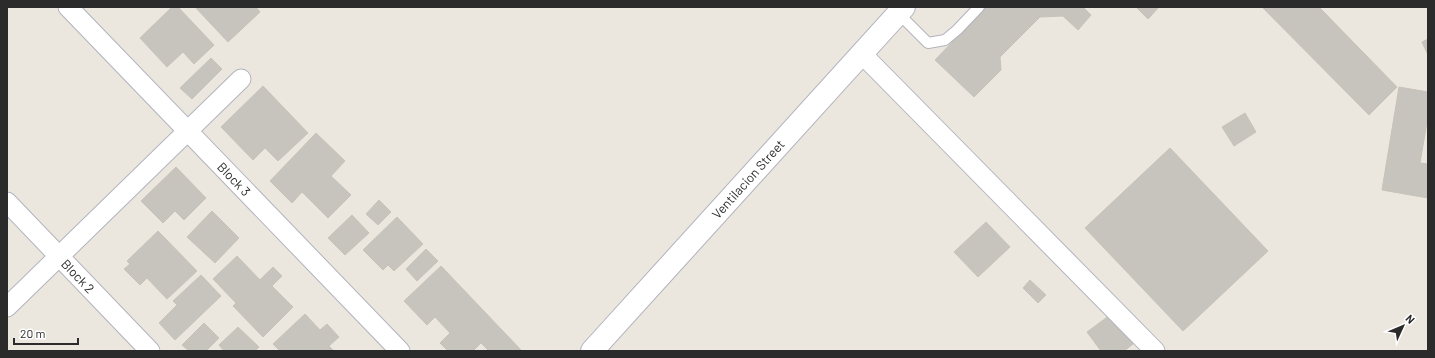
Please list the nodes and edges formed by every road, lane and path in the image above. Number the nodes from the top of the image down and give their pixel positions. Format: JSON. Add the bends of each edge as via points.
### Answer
{"nodes":[{"id":1,"x":68,"y":7,"type":"edge"},
{"id":2,"x":978,"y":7,"type":"edge"},
{"id":3,"x":898,"y":9,"type":"edge"},
{"id":4,"x":861,"y":53,"type":"junction"},
{"id":5,"x":241,"y":79,"type":"dead end"},
{"id":6,"x":188,"y":131,"type":"junction"},
{"id":7,"x":7,"y":202,"type":"edge"},
{"id":8,"x":59,"y":256,"type":"junction"},
{"id":9,"x":7,"y":307,"type":"edge"},
{"id":10,"x":150,"y":351,"type":"edge"},
{"id":11,"x":400,"y":351,"type":"edge"},
{"id":12,"x":592,"y":351,"type":"edge"},
{"id":13,"x":1154,"y":351,"type":"edge"}],
"edges":[{"from":1,"to":6,"type":"street","name":"Block 3"},
{"from":2,"to":3,"type":"lane","via":[[945,40],[928,43]]},
{"from":3,"to":4,"type":"street","name":"Ventilacion Street"},
{"from":4,"to":12,"type":"street","name":"Ventilacion Street"},
{"from":4,"to":13,"type":"street"},
{"from":5,"to":6,"type":"street"},
{"from":6,"to":8,"type":"street"},
{"from":6,"to":11,"type":"street","name":"Block 3"},
{"from":7,"to":8,"type":"street","name":"Block 2"},
{"from":8,"to":9,"type":"street"},
{"from":8,"to":10,"type":"street","name":"Block 2"}]}
